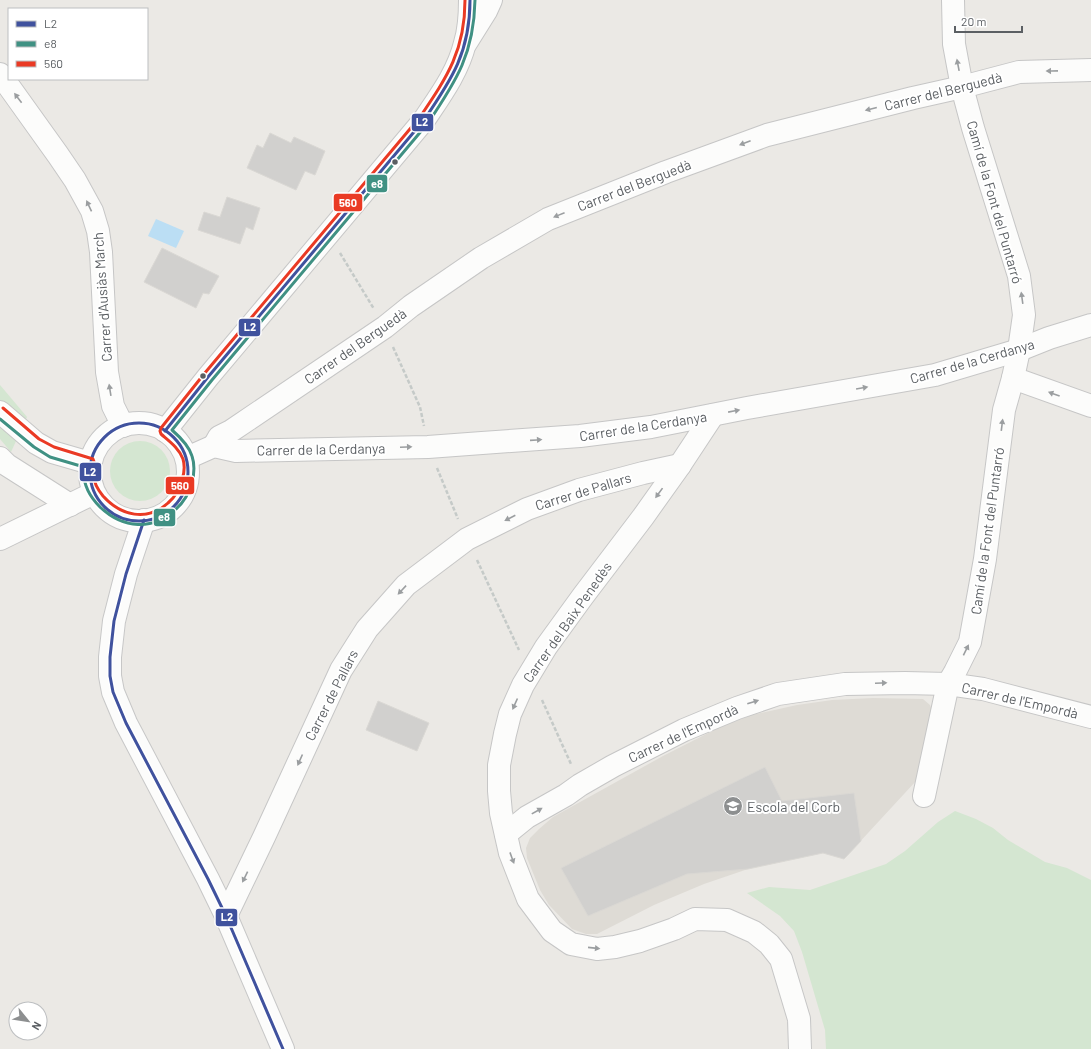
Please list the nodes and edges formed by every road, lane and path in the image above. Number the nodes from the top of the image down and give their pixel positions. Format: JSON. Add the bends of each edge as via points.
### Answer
{"nodes":[{"id":1,"x":470,"y":0,"type":"edge"},
{"id":2,"x":491,"y":0,"type":"edge"},
{"id":3,"x":953,"y":0,"type":"edge"},
{"id":4,"x":466,"y":43,"type":"junction"},
{"id":5,"x":1091,"y":70,"type":"edge"},
{"id":6,"x":0,"y":74,"type":"edge"},
{"id":7,"x":962,"y":87,"type":"junction"},
{"id":8,"x":329,"y":234,"type":"junction"},
{"id":9,"x":1091,"y":325,"type":"edge"},
{"id":10,"x":384,"y":327,"type":"junction"},
{"id":11,"x":1019,"y":350,"type":"junction"},
{"id":12,"x":1013,"y":378,"type":"junction"},
{"id":13,"x":1091,"y":406,"type":"edge"},
{"id":14,"x":0,"y":412,"type":"edge"},
{"id":15,"x":713,"y":415,"type":"junction"},
{"id":16,"x":123,"y":426,"type":"junction"},
{"id":17,"x":165,"y":431,"type":"junction"},
{"id":18,"x":234,"y":441,"type":"junction"},
{"id":19,"x":428,"y":446,"type":"junction"},
{"id":20,"x":0,"y":458,"type":"edge"},
{"id":21,"x":187,"y":458,"type":"junction"},
{"id":22,"x":90,"y":463,"type":"junction"},
{"id":23,"x":680,"y":465,"type":"junction"},
{"id":24,"x":94,"y":493,"type":"junction"},
{"id":25,"x":70,"y":505,"type":"junction"},
{"id":26,"x":144,"y":520,"type":"junction"},
{"id":27,"x":467,"y":539,"type":"junction"},
{"id":28,"x":0,"y":540,"type":"edge"},
{"id":29,"x":530,"y":674,"type":"junction"},
{"id":30,"x":948,"y":684,"type":"junction"},
{"id":31,"x":1091,"y":717,"type":"edge"},
{"id":32,"x":580,"y":785,"type":"junction"},
{"id":33,"x":924,"y":796,"type":"dead end"},
{"id":34,"x":506,"y":834,"type":"junction"},
{"id":35,"x":226,"y":916,"type":"junction"},
{"id":36,"x":283,"y":1049,"type":"edge"},
{"id":37,"x":800,"y":1049,"type":"edge"}],
"edges":[{"from":1,"to":4,"type":"street"},
{"from":2,"to":4,"type":"street"},
{"from":7,"to":3,"type":"street","name":"Camí de la Font del Puntarró","one_way":true,"via":[[954,44]]},
{"from":4,"to":8,"type":"street","via":[[458,64],[424,120]]},
{"from":5,"to":7,"type":"street","name":"Carrer del Berguedà","one_way":true,"via":[[1019,72]]},
{"from":16,"to":6,"type":"street","name":"Carrer d'Ausiàs March","one_way":true,"via":[[113,406],[110,390],[101,252],[92,211],[75,180]]},
{"from":7,"to":10,"type":"street","name":"Carrer del Berguedà","one_way":true,"via":[[767,135],[666,172],[548,220],[481,258]]},
{"from":11,"to":7,"type":"street","name":"Camí de la Font del Puntarró","one_way":true,"via":[[1024,315],[1019,276]]},
{"from":8,"to":10,"type":"path"},
{"from":8,"to":17,"type":"street"},
{"from":9,"to":11,"type":"street","name":"Carrer de la Cerdanya"},
{"from":10,"to":18,"type":"street","name":"Carrer del Berguedà"},
{"from":10,"to":19,"type":"path","via":[[420,407]]},
{"from":11,"to":12,"type":"street","name":"Camí de la Font del Puntarró"},
{"from":15,"to":11,"type":"street","name":"Carrer de la Cerdanya","one_way":true,"via":[[935,375]]},
{"from":13,"to":12,"type":"street","one_way":true},
{"from":30,"to":12,"type":"street","name":"Camí de la Font del Puntarró","one_way":true,"via":[[970,642],[985,559],[1004,410]]},
{"from":14,"to":22,"type":"street","via":[[36,443],[52,452]]},
{"from":19,"to":15,"type":"street","name":"Carrer de la Cerdanya","one_way":true,"via":[[580,436],[651,427]]},
{"from":15,"to":23,"type":"street","name":"Carrer del Baix Penedès"},
{"from":16,"to":17,"type":"street","via":[[137,424]]},
{"from":16,"to":22,"type":"street","via":[[101,440]]},
{"from":17,"to":21,"type":"street","via":[[179,443]]},
{"from":18,"to":19,"type":"street","name":"Carrer de la Cerdanya","one_way":true},
{"from":18,"to":21,"type":"street","name":"Carrer de la Cerdanya","via":[[214,446]]},
{"from":19,"to":27,"type":"path"},
{"from":20,"to":25,"type":"street"},
{"from":21,"to":26,"type":"street","via":[[187,486],[180,498],[169,510],[156,518]]},
{"from":22,"to":24,"type":"street","via":[[89,479]]},
{"from":23,"to":27,"type":"street","name":"Carrer de Pallars","one_way":true,"via":[[579,490],[527,509]]},
{"from":23,"to":29,"type":"street","name":"Carrer del Baix Penedès","one_way":true,"via":[[578,602]]},
{"from":24,"to":25,"type":"street"},
{"from":24,"to":26,"type":"street","via":[[116,514]]},
{"from":25,"to":28,"type":"street"},
{"from":26,"to":35,"type":"street","via":[[114,621],[110,657],[113,692],[126,723]]},
{"from":27,"to":29,"type":"path"},
{"from":27,"to":35,"type":"street","name":"Carrer de Pallars","one_way":true,"via":[[406,586],[367,629],[341,670]]},
{"from":29,"to":32,"type":"path"},
{"from":29,"to":34,"type":"street","name":"Carrer del Baix Penedès","one_way":true,"via":[[510,714],[499,765],[498,791]]},
{"from":30,"to":31,"type":"street","name":"Carrer de l'Empordà","via":[[983,689]]},
{"from":32,"to":30,"type":"street","name":"Carrer de l'Empordà","one_way":true,"via":[[684,730],[778,694],[845,684]]},
{"from":30,"to":33,"type":"street","name":"Camí de la Font del Puntarró"},
{"from":34,"to":32,"type":"street","name":"Carrer de l'Empordà","one_way":true,"via":[[527,817]]},
{"from":34,"to":37,"type":"street","name":"Carrer del Baix Penedès","one_way":true,"via":[[510,853],[528,899],[552,931],[571,944],[597,949],[640,941],[695,919],[727,920],[754,932],[769,944],[781,959],[799,1019]]},
{"from":35,"to":36,"type":"street"}]}
